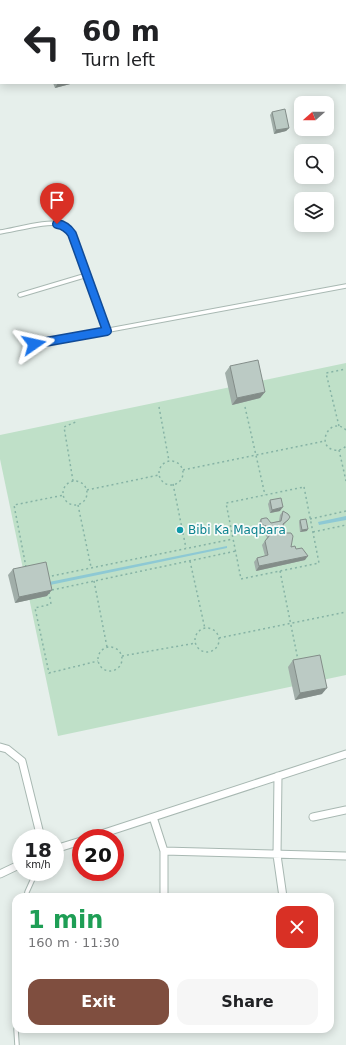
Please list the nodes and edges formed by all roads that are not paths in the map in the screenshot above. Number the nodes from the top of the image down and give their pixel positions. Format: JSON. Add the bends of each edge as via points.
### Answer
{"nodes":[{"id":1,"x":0,"y":232,"type":"edge"},
{"id":2,"x":87,"y":275,"type":"junction"},
{"id":3,"x":346,"y":286,"type":"edge"},
{"id":4,"x":20,"y":295,"type":"dead end"},
{"id":5,"x":107,"y":331,"type":"junction"},
{"id":6,"x":34,"y":344,"type":"dead end"},
{"id":7,"x":0,"y":747,"type":"edge"},
{"id":8,"x":346,"y":754,"type":"edge"},
{"id":9,"x":278,"y":776,"type":"junction"},
{"id":10,"x":346,"y":810,"type":"edge"},
{"id":11,"x":313,"y":817,"type":"dead end"},
{"id":12,"x":154,"y":818,"type":"junction"},
{"id":13,"x":39,"y":829,"type":"edge"},
{"id":14,"x":119,"y":829,"type":"edge"},
{"id":15,"x":164,"y":851,"type":"junction"},
{"id":16,"x":277,"y":855,"type":"junction"},
{"id":17,"x":346,"y":856,"type":"edge"},
{"id":18,"x":12,"y":868,"type":"edge"},
{"id":19,"x":0,"y":874,"type":"edge"},
{"id":20,"x":32,"y":881,"type":"edge"},
{"id":21,"x":27,"y":893,"type":"edge"},
{"id":22,"x":164,"y":893,"type":"edge"},
{"id":23,"x":282,"y":893,"type":"edge"},
{"id":24,"x":16,"y":1033,"type":"edge"},
{"id":25,"x":17,"y":1045,"type":"edge"}],
"edges":[{"from":1,"to":2,"type":"lane","via":[[49,223],[63,225],[72,234]]},
{"from":2,"to":4,"type":"lane"},
{"from":2,"to":5,"type":"lane"},
{"from":3,"to":5,"type":"lane"},
{"from":5,"to":6,"type":"lane"},
{"from":7,"to":13,"type":"street","via":[[7,749],[22,761]]},
{"from":8,"to":9,"type":"street"},
{"from":9,"to":12,"type":"street"},
{"from":9,"to":16,"type":"street"},
{"from":10,"to":11,"type":"street"},
{"from":12,"to":14,"type":"street"},
{"from":12,"to":15,"type":"street"},
{"from":15,"to":16,"type":"street"},
{"from":15,"to":22,"type":"street"},
{"from":16,"to":17,"type":"street"},
{"from":16,"to":23,"type":"street"},
{"from":18,"to":19,"type":"street"},
{"from":20,"to":21,"type":"lane"},
{"from":24,"to":25,"type":"lane"}]}
